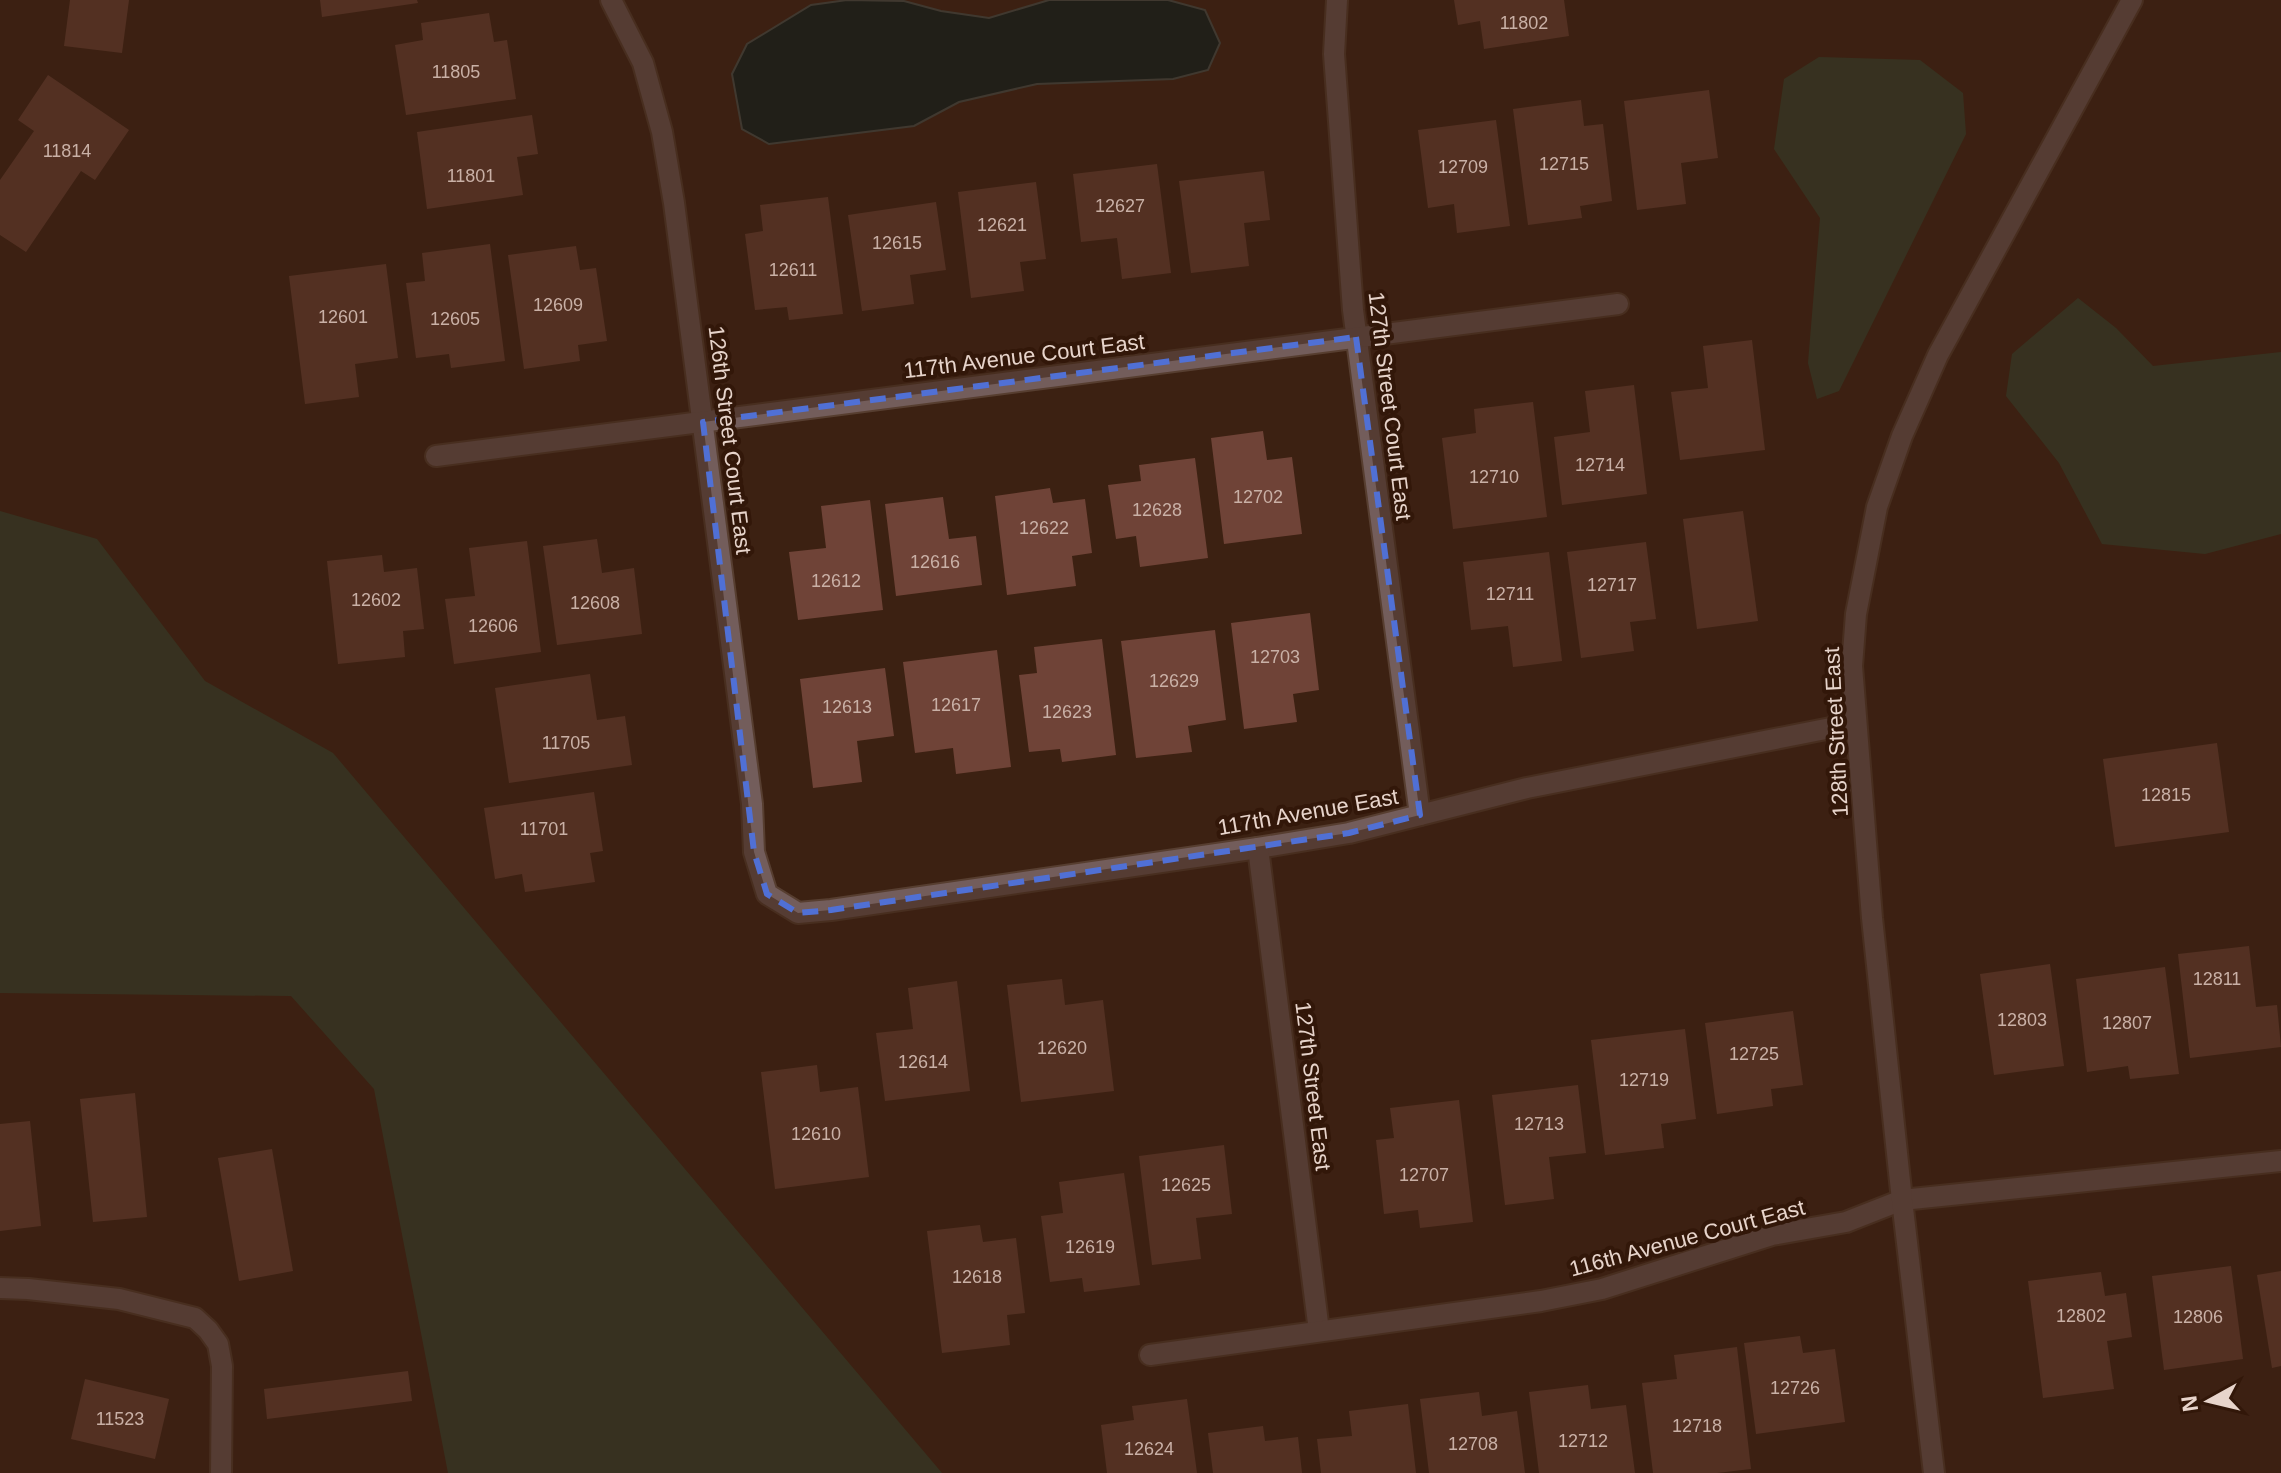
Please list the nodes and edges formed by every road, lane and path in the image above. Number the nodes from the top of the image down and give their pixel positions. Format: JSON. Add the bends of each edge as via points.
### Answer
{"nodes":[{"id":1,"x":611,"y":0,"type":"edge"},
{"id":2,"x":1337,"y":0,"type":"edge"},
{"id":3,"x":2132,"y":0,"type":"edge"},
{"id":4,"x":1618,"y":304,"type":"dead end"},
{"id":5,"x":1356,"y":337,"type":"junction"},
{"id":6,"x":703,"y":422,"type":"junction"},
{"id":7,"x":436,"y":456,"type":"dead end"},
{"id":8,"x":1856,"y":723,"type":"junction"},
{"id":9,"x":1420,"y":815,"type":"junction"},
{"id":10,"x":1258,"y":848,"type":"junction"},
{"id":11,"x":767,"y":894,"type":"joint"},
{"id":12,"x":2281,"y":1161,"type":"edge"},
{"id":13,"x":1902,"y":1200,"type":"junction"},
{"id":14,"x":0,"y":1288,"type":"edge"},
{"id":15,"x":1319,"y":1331,"type":"junction"},
{"id":16,"x":1150,"y":1355,"type":"dead end"},
{"id":17,"x":221,"y":1473,"type":"edge"},
{"id":18,"x":1934,"y":1473,"type":"edge"}],
"edges":[{"from":1,"to":6,"type":"street","name":"126th Street Court East","via":[[643,63],[662,132]]},
{"from":2,"to":5,"type":"street","name":"127th Street Court East","via":[[1334,54]]},
{"from":3,"to":8,"type":"street","name":"128th Street East","via":[[1938,355],[1902,436],[1877,507],[1856,614]]},
{"from":4,"to":5,"type":"street","name":"117th Avenue Court East"},
{"from":5,"to":6,"type":"street","name":"117th Avenue Court East"},
{"from":5,"to":9,"type":"street","name":"127th Street Court East"},
{"from":6,"to":7,"type":"street","name":"117th Avenue Court East"},
{"from":6,"to":11,"type":"street","name":"126th Street Court East","via":[[754,852]]},
{"from":8,"to":9,"type":"street","name":"117th Avenue East","via":[[1527,788]]},
{"from":8,"to":13,"type":"street","name":"128th Street East"},
{"from":9,"to":10,"type":"street","name":"117th Avenue East"},
{"from":10,"to":11,"type":"street","name":"117th Avenue East","via":[[831,910],[798,913]]},
{"from":10,"to":15,"type":"street","name":"127th Street East"},
{"from":12,"to":13,"type":"street","name":"116th Avenue Court East"},
{"from":13,"to":15,"type":"street","name":"116th Avenue Court East","via":[[1846,1222],[1772,1235],[1602,1289]]},
{"from":13,"to":18,"type":"street","name":"128th Street East"},
{"from":14,"to":17,"type":"street","via":[[119,1299],[195,1318],[218,1344],[222,1366]]},
{"from":15,"to":16,"type":"street","name":"116th Avenue Court East"}]}
